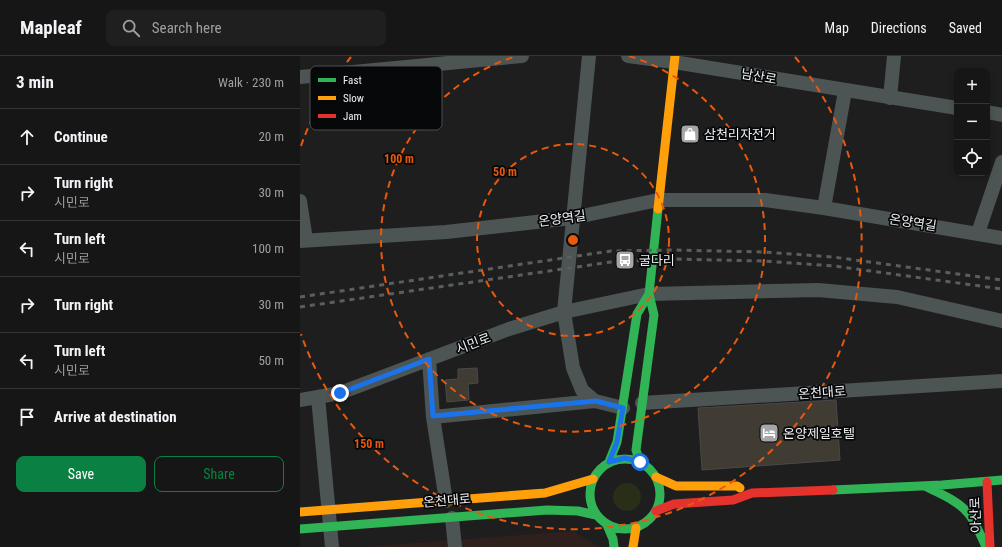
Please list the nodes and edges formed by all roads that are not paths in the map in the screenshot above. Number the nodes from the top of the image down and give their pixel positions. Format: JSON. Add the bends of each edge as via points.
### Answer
{"nodes":[{"id":1,"x":522,"y":56,"type":"edge"},
{"id":2,"x":589,"y":56,"type":"edge"},
{"id":3,"x":628,"y":56,"type":"edge"},
{"id":4,"x":894,"y":56,"type":"edge"},
{"id":5,"x":496,"y":57,"type":"edge"},
{"id":6,"x":675,"y":59,"type":"edge"},
{"id":7,"x":404,"y":61,"type":"edge"},
{"id":8,"x":372,"y":66,"type":"edge"},
{"id":9,"x":310,"y":75,"type":"edge"},
{"id":10,"x":300,"y":77,"type":"edge"},
{"id":11,"x":845,"y":91,"type":"junction"},
{"id":12,"x":890,"y":98,"type":"junction"},
{"id":13,"x":954,"y":108,"type":"edge"},
{"id":14,"x":990,"y":112,"type":"edge"},
{"id":15,"x":1002,"y":114,"type":"edge"},
{"id":16,"x":1002,"y":162,"type":"edge"},
{"id":17,"x":658,"y":200,"type":"junction"},
{"id":18,"x":300,"y":201,"type":"edge"},
{"id":19,"x":824,"y":208,"type":"junction"},
{"id":20,"x":572,"y":218,"type":"junction"},
{"id":21,"x":978,"y":233,"type":"junction"},
{"id":22,"x":1002,"y":238,"type":"edge"},
{"id":23,"x":303,"y":240,"type":"edge"},
{"id":24,"x":649,"y":294,"type":"junction"},
{"id":25,"x":564,"y":312,"type":"junction"},
{"id":26,"x":1002,"y":321,"type":"edge"},
{"id":27,"x":429,"y":359,"type":"junction"},
{"id":28,"x":1002,"y":381,"type":"edge"},
{"id":29,"x":318,"y":397,"type":"junction"},
{"id":30,"x":300,"y":400,"type":"edge"},
{"id":31,"x":596,"y":401,"type":"junction"},
{"id":32,"x":642,"y":403,"type":"junction"},
{"id":33,"x":623,"y":408,"type":"junction"},
{"id":34,"x":433,"y":416,"type":"junction"},
{"id":35,"x":609,"y":462,"type":"junction"},
{"id":36,"x":640,"y":462,"type":"junction"},
{"id":37,"x":656,"y":477,"type":"junction"},
{"id":38,"x":593,"y":479,"type":"junction"},
{"id":39,"x":1002,"y":480,"type":"edge"},
{"id":40,"x":987,"y":482,"type":"junction"},
{"id":41,"x":925,"y":486,"type":"junction"},
{"id":42,"x":752,"y":493,"type":"junction"},
{"id":43,"x":446,"y":500,"type":"junction"},
{"id":44,"x":328,"y":510,"type":"junction"},
{"id":45,"x":656,"y":511,"type":"junction"},
{"id":46,"x":300,"y":512,"type":"edge"},
{"id":47,"x":596,"y":515,"type":"junction"},
{"id":48,"x":452,"y":518,"type":"junction"},
{"id":49,"x":607,"y":525,"type":"junction"},
{"id":50,"x":330,"y":527,"type":"junction"},
{"id":51,"x":636,"y":528,"type":"junction"},
{"id":52,"x":300,"y":529,"type":"edge"},
{"id":53,"x":332,"y":547,"type":"edge"},
{"id":54,"x":455,"y":547,"type":"edge"},
{"id":55,"x":614,"y":547,"type":"edge"},
{"id":56,"x":633,"y":547,"type":"edge"},
{"id":57,"x":986,"y":547,"type":"edge"},
{"id":58,"x":990,"y":547,"type":"edge"}],
"edges":[{"from":1,"to":5,"type":"street"},
{"from":2,"to":20,"type":"street"},
{"from":3,"to":6,"type":"street","name":"남산로"},
{"from":4,"to":12,"type":"street"},
{"from":5,"to":7,"type":"street"},
{"from":6,"to":11,"type":"street","name":"남산로"},
{"from":6,"to":17,"type":"main road"},
{"from":7,"to":8,"type":"street"},
{"from":9,"to":10,"type":"street"},
{"from":11,"to":12,"type":"street","name":"남산로"},
{"from":11,"to":19,"type":"street"},
{"from":12,"to":13,"type":"street","name":"남산로"},
{"from":14,"to":15,"type":"street"},
{"from":16,"to":21,"type":"street"},
{"from":17,"to":19,"type":"street","name":"온양역길","via":[[765,200]]},
{"from":17,"to":20,"type":"street","name":"온양역길"},
{"from":17,"to":24,"type":"main road"},
{"from":18,"to":23,"type":"street"},
{"from":19,"to":21,"type":"street","name":"온양역길"},
{"from":20,"to":23,"type":"street","name":"온양역길","via":[[446,232]]},
{"from":20,"to":25,"type":"street"},
{"from":21,"to":22,"type":"street","name":"온양역길"},
{"from":24,"to":25,"type":"street","name":"시민로"},
{"from":24,"to":26,"type":"street","via":[[818,290],[896,296]]},
{"from":24,"to":32,"type":"main road","via":[[654,315]]},
{"from":24,"to":33,"type":"main road","via":[[637,314]]},
{"from":25,"to":27,"type":"street","name":"시민로","via":[[509,329]]},
{"from":25,"to":31,"type":"street","via":[[573,368],[582,390]]},
{"from":27,"to":29,"type":"street","name":"시민로","via":[[340,393]]},
{"from":27,"to":34,"type":"street"},
{"from":28,"to":32,"type":"street","name":"온천대로"},
{"from":29,"to":30,"type":"street","name":"시민로"},
{"from":29,"to":44,"type":"street"},
{"from":31,"to":33,"type":"street"},
{"from":31,"to":34,"type":"street"},
{"from":32,"to":36,"type":"main road","via":[[636,450]]},
{"from":33,"to":35,"type":"main road","via":[[617,442]]},
{"from":34,"to":43,"type":"street"},
{"from":35,"to":36,"type":"main road","via":[[625,458]]},
{"from":35,"to":38,"type":"main road"},
{"from":36,"to":37,"type":"main road"},
{"from":37,"to":42,"type":"main road","via":[[676,486],[737,486]]},
{"from":37,"to":45,"type":"main road","via":[[660,494]]},
{"from":38,"to":43,"type":"main road","name":"온천대로","via":[[545,493]]},
{"from":38,"to":47,"type":"main road","via":[[589,494]]},
{"from":39,"to":40,"type":"main road"},
{"from":40,"to":41,"type":"main road"},
{"from":40,"to":58,"type":"main road","name":"아산로"},
{"from":41,"to":42,"type":"main road"},
{"from":41,"to":57,"type":"main road","via":[[964,509]]},
{"from":42,"to":45,"type":"main road","via":[[733,500],[674,504]]},
{"from":43,"to":44,"type":"main road","name":"온천대로"},
{"from":44,"to":46,"type":"main road","name":"온천대로"},
{"from":44,"to":50,"type":"street"},
{"from":45,"to":51,"type":"main road","via":[[646,523]]},
{"from":47,"to":48,"type":"main road","name":"온천대로","via":[[574,510],[547,510]]},
{"from":47,"to":49,"type":"main road"},
{"from":48,"to":50,"type":"main road","name":"온천대로"},
{"from":48,"to":54,"type":"street","name":"온천대로"},
{"from":49,"to":51,"type":"main road","via":[[625,530]]},
{"from":49,"to":55,"type":"main road"},
{"from":50,"to":52,"type":"main road","name":"온천대로"},
{"from":50,"to":53,"type":"street"},
{"from":51,"to":56,"type":"main road"}]}
